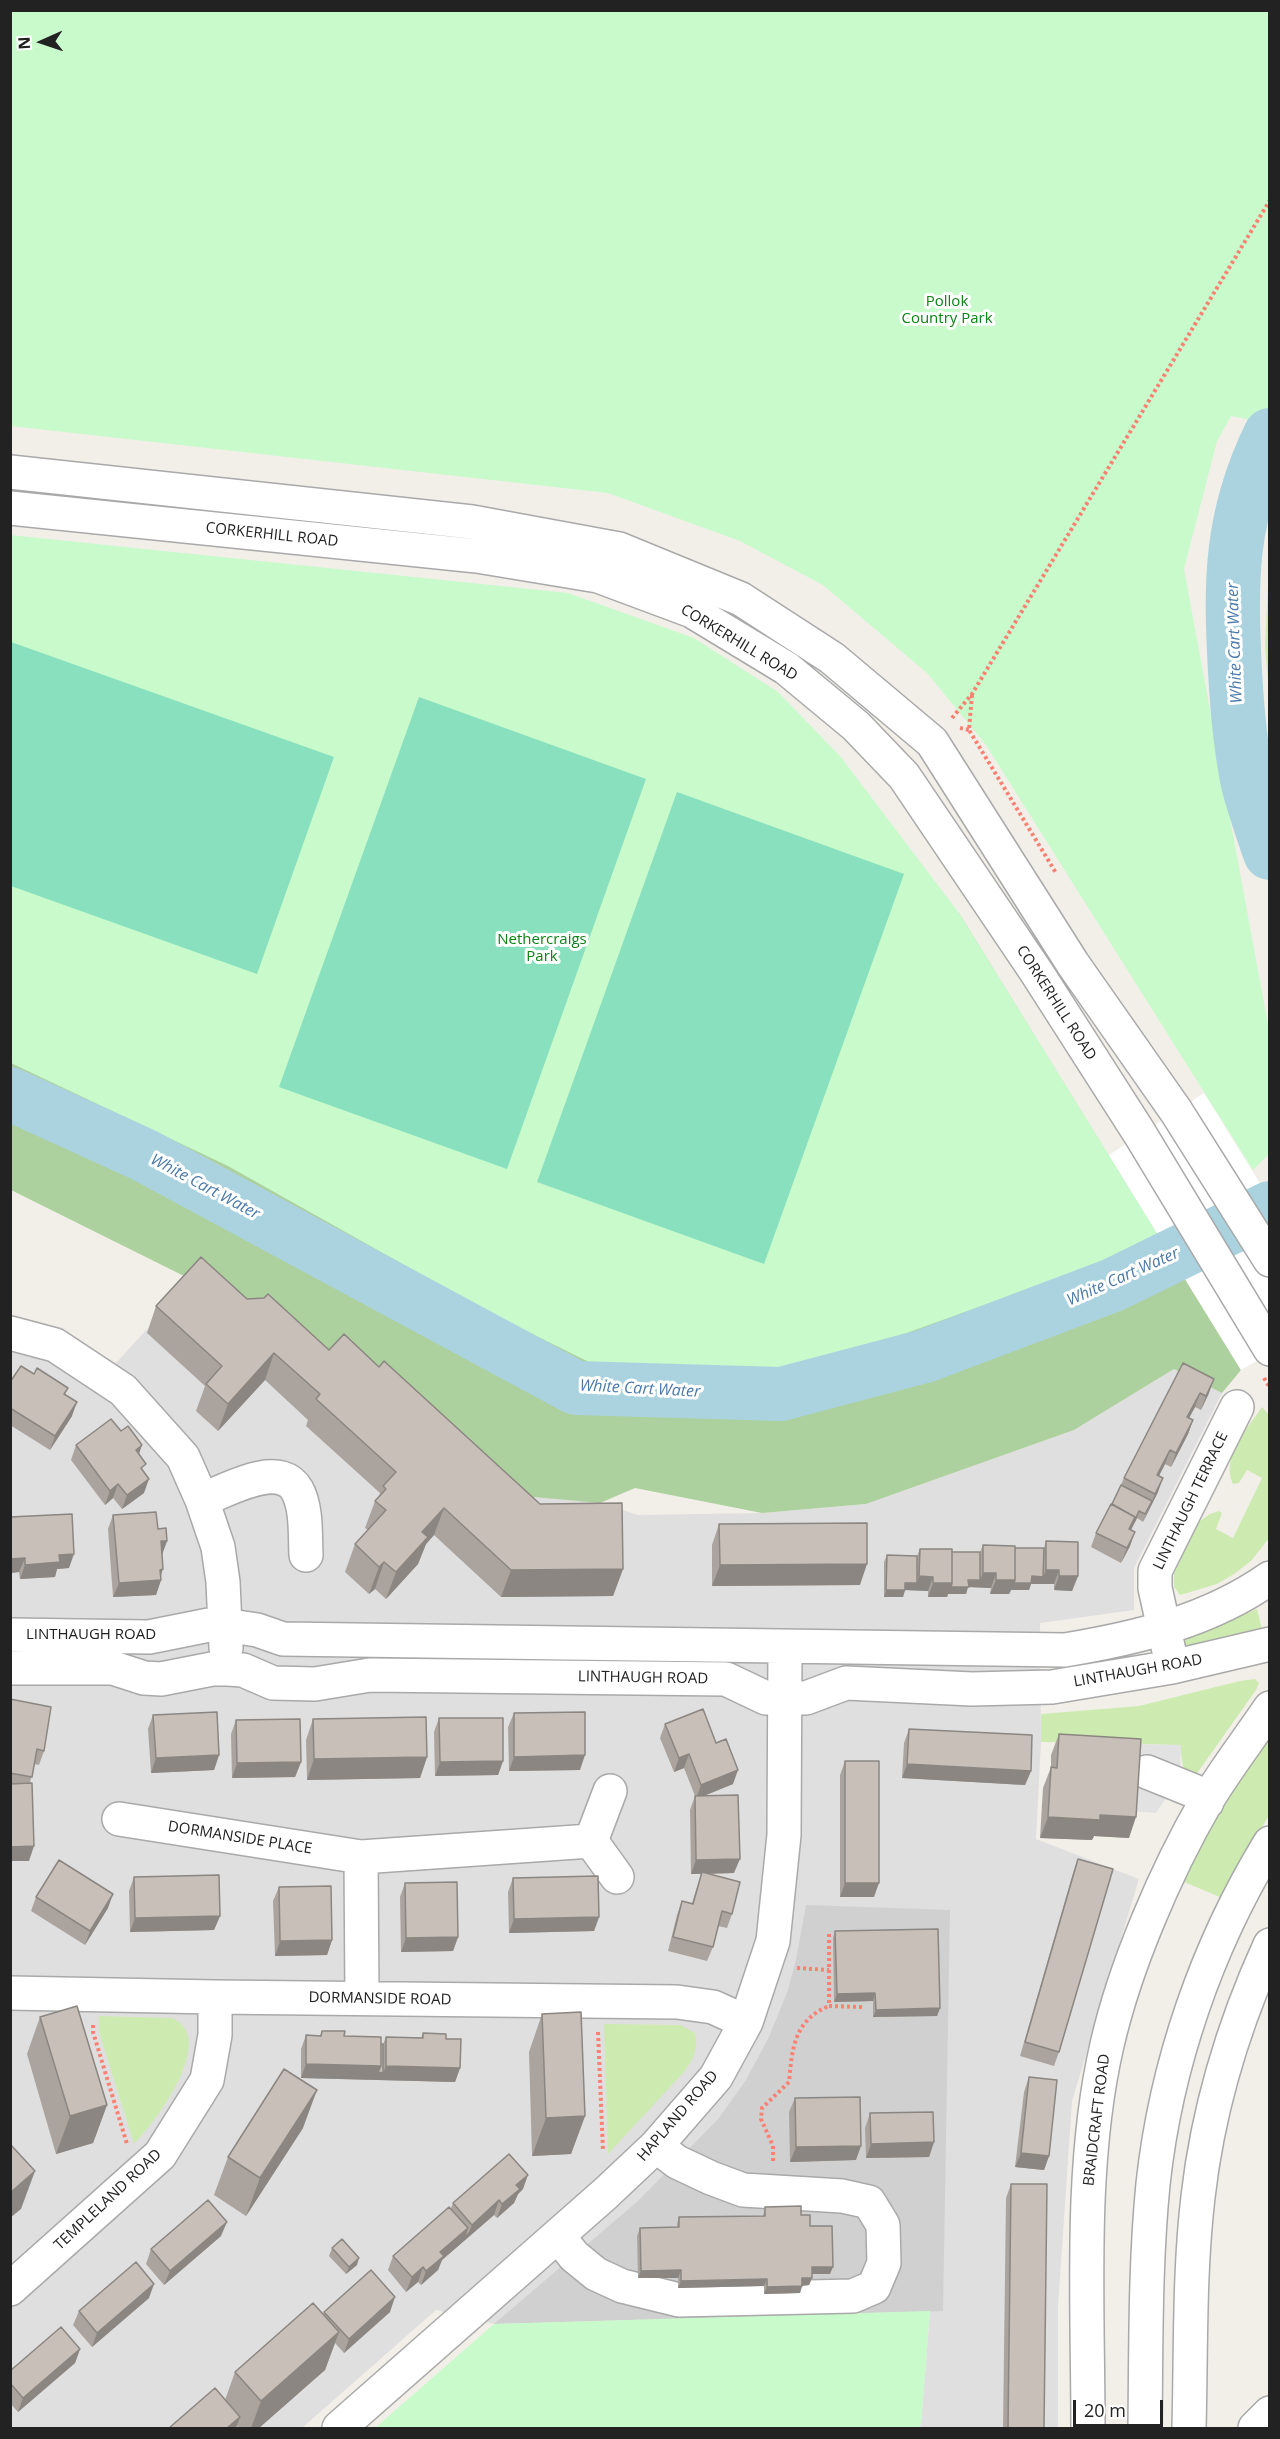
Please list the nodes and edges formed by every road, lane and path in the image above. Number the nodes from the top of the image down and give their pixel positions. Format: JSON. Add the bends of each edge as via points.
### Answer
{"nodes":[{"id":1,"x":1269,"y":200,"type":"edge"},
{"id":2,"x":10,"y":472,"type":"edge"},
{"id":3,"x":10,"y":508,"type":"edge"},
{"id":4,"x":1060,"y":880,"type":"dead end"},
{"id":5,"x":1251,"y":1230,"type":"junction"},
{"id":6,"x":1212,"y":1253,"type":"junction"},
{"id":7,"x":1269,"y":1260,"type":"edge"},
{"id":8,"x":10,"y":1333,"type":"edge"},
{"id":9,"x":1268,"y":1345,"type":"edge"},
{"id":10,"x":1237,"y":1407,"type":"dead end"},
{"id":11,"x":202,"y":1500,"type":"junction"},
{"id":12,"x":306,"y":1555,"type":"dead end"},
{"id":13,"x":1269,"y":1578,"type":"edge"},
{"id":14,"x":224,"y":1625,"type":"junction"},
{"id":15,"x":1164,"y":1629,"type":"junction"},
{"id":16,"x":10,"y":1635,"type":"edge"},
{"id":17,"x":1269,"y":1644,"type":"edge"},
{"id":18,"x":784,"y":1647,"type":"junction"},
{"id":19,"x":1172,"y":1667,"type":"junction"},
{"id":20,"x":10,"y":1668,"type":"edge"},
{"id":21,"x":227,"y":1669,"type":"junction"},
{"id":22,"x":785,"y":1698,"type":"junction"},
{"id":23,"x":1269,"y":1708,"type":"edge"},
{"id":24,"x":1147,"y":1772,"type":"dead end"},
{"id":25,"x":610,"y":1791,"type":"dead end"},
{"id":26,"x":1207,"y":1802,"type":"junction"},
{"id":27,"x":120,"y":1819,"type":"dead end"},
{"id":28,"x":591,"y":1841,"type":"junction"},
{"id":29,"x":1269,"y":1843,"type":"edge"},
{"id":30,"x":361,"y":1857,"type":"junction"},
{"id":31,"x":617,"y":1877,"type":"dead end"},
{"id":32,"x":829,"y":1934,"type":"dead end"},
{"id":33,"x":1269,"y":1945,"type":"edge"},
{"id":34,"x":786,"y":1967,"type":"dead end"},
{"id":35,"x":829,"y":1970,"type":"junction"},
{"id":36,"x":10,"y":1993,"type":"edge"},
{"id":37,"x":215,"y":1997,"type":"junction"},
{"id":38,"x":362,"y":1998,"type":"junction"},
{"id":39,"x":596,"y":2001,"type":"junction"},
{"id":40,"x":829,"y":2006,"type":"junction"},
{"id":41,"x":862,"y":2007,"type":"dead end"},
{"id":42,"x":746,"y":2022,"type":"junction"},
{"id":43,"x":93,"y":2032,"type":"dead end"},
{"id":44,"x":656,"y":2146,"type":"junction"},
{"id":45,"x":139,"y":2174,"type":"junction"},
{"id":46,"x":774,"y":2192,"type":"junction"},
{"id":47,"x":605,"y":2194,"type":"junction"},
{"id":48,"x":558,"y":2236,"type":"junction"},
{"id":49,"x":10,"y":2289,"type":"edge"},
{"id":50,"x":1193,"y":2301,"type":"junction"},
{"id":51,"x":1147,"y":2302,"type":"junction"},
{"id":52,"x":1269,"y":2413,"type":"edge"},
{"id":53,"x":339,"y":2428,"type":"edge"},
{"id":54,"x":1088,"y":2428,"type":"edge"},
{"id":55,"x":1145,"y":2428,"type":"edge"},
{"id":56,"x":1189,"y":2428,"type":"edge"},
{"id":57,"x":1255,"y":2428,"type":"edge"}],
"edges":[{"from":1,"to":4,"type":"path","via":[[972,694],[969,730]]},
{"from":2,"to":5,"type":"street","name":"CORKERHILL ROAD","via":[[483,524],[619,549],[741,599],[832,658],[932,742],[1072,964],[1176,1111]]},
{"from":3,"to":6,"type":"street","name":"CORKERHILL ROAD","via":[[477,556],[598,576],[692,612],[786,668],[856,726],[904,776],[1037,973]]},
{"from":5,"to":6,"type":"street"},
{"from":5,"to":7,"type":"street","name":"CORKERHILL ROAD"},
{"from":6,"to":9,"type":"street","name":"CORKERHILL ROAD"},
{"from":8,"to":11,"type":"street","via":[[55,1345],[123,1390],[183,1457]]},
{"from":10,"to":15,"type":"street","name":"LINTHAUGH TERRACE","via":[[1155,1571]]},
{"from":11,"to":12,"type":"street","via":[[261,1477],[274,1476],[291,1483],[302,1508]]},
{"from":11,"to":14,"type":"street","via":[[218,1547]]},
{"from":13,"to":15,"type":"street","name":"LINTHAUGH ROAD","via":[[1218,1607]]},
{"from":14,"to":16,"type":"street","name":"LINTHAUGH ROAD","via":[[150,1637]]},
{"from":14,"to":18,"type":"street","name":"LINTHAUGH ROAD","via":[[283,1639]]},
{"from":14,"to":21,"type":"street"},
{"from":15,"to":18,"type":"street","name":"LINTHAUGH ROAD","via":[[1065,1650]]},
{"from":15,"to":19,"type":"street","name":"LINTHAUGH TERRACE"},
{"from":17,"to":19,"type":"street","name":"LINTHAUGH ROAD"},
{"from":18,"to":22,"type":"street","name":"HAPLAND ROAD"},
{"from":19,"to":22,"type":"street","name":"LINTHAUGH ROAD","via":[[1052,1686],[972,1689],[846,1683],[806,1698]]},
{"from":20,"to":21,"type":"street","name":"LINTHAUGH ROAD","via":[[113,1668],[161,1679]]},
{"from":21,"to":22,"type":"street","name":"LINTHAUGH ROAD","via":[[243,1670],[273,1683],[315,1684],[370,1675],[726,1678],[766,1698]]},
{"from":22,"to":42,"type":"street","name":"HAPLAND ROAD","via":[[780,1892],[773,1941]]},
{"from":23,"to":26,"type":"street","name":"BRAIDCRAFT ROAD"},
{"from":24,"to":26,"type":"street","via":[[1194,1791]]},
{"from":25,"to":28,"type":"street"},
{"from":26,"to":54,"type":"street","name":"BRAIDCRAFT ROAD","via":[[1166,1882],[1127,1974],[1107,2045],[1094,2121],[1089,2196]]},
{"from":27,"to":30,"type":"street","name":"DORMANSIDE PLACE"},
{"from":28,"to":30,"type":"street","name":"DORMANSIDE PLACE"},
{"from":28,"to":31,"type":"street"},
{"from":29,"to":51,"type":"street","via":[[1230,1914],[1209,1965],[1169,2087],[1153,2181]]},
{"from":30,"to":38,"type":"street"},
{"from":32,"to":35,"type":"path"},
{"from":33,"to":50,"type":"street","via":[[1235,2028],[1218,2085],[1198,2197]]},
{"from":34,"to":35,"type":"path"},
{"from":35,"to":40,"type":"path"},
{"from":36,"to":37,"type":"street","name":"DORMANSIDE ROAD"},
{"from":37,"to":38,"type":"street","name":"DORMANSIDE ROAD"},
{"from":37,"to":45,"type":"street","name":"TEMPLELAND ROAD","via":[[215,2035],[207,2080],[160,2155]]},
{"from":38,"to":39,"type":"street","name":"DORMANSIDE ROAD"},
{"from":39,"to":42,"type":"street","name":"DORMANSIDE ROAD","via":[[676,2002],[713,2007]]},
{"from":39,"to":47,"type":"path"},
{"from":40,"to":41,"type":"path"},
{"from":40,"to":46,"type":"path","via":[[799,2029],[789,2082],[762,2108],[761,2119],[773,2146]]},
{"from":42,"to":44,"type":"street","name":"HAPLAND ROAD","via":[[716,2077]]},
{"from":43,"to":45,"type":"path"},
{"from":44,"to":46,"type":"street","via":[[677,2162],[711,2178],[743,2190]]},
{"from":44,"to":47,"type":"street","name":"HAPLAND ROAD"},
{"from":45,"to":49,"type":"street","name":"TEMPLELAND ROAD"},
{"from":46,"to":48,"type":"street","via":[[842,2196],[869,2202],[883,2225],[884,2263],[874,2287],[853,2296],[679,2300],[622,2286],[596,2274]]},
{"from":47,"to":48,"type":"street","name":"HAPLAND ROAD"},
{"from":48,"to":53,"type":"street","name":"HAPLAND ROAD"},
{"from":50,"to":51,"type":"street"},
{"from":50,"to":56,"type":"street"},
{"from":51,"to":55,"type":"street"},
{"from":52,"to":57,"type":"street"}]}
